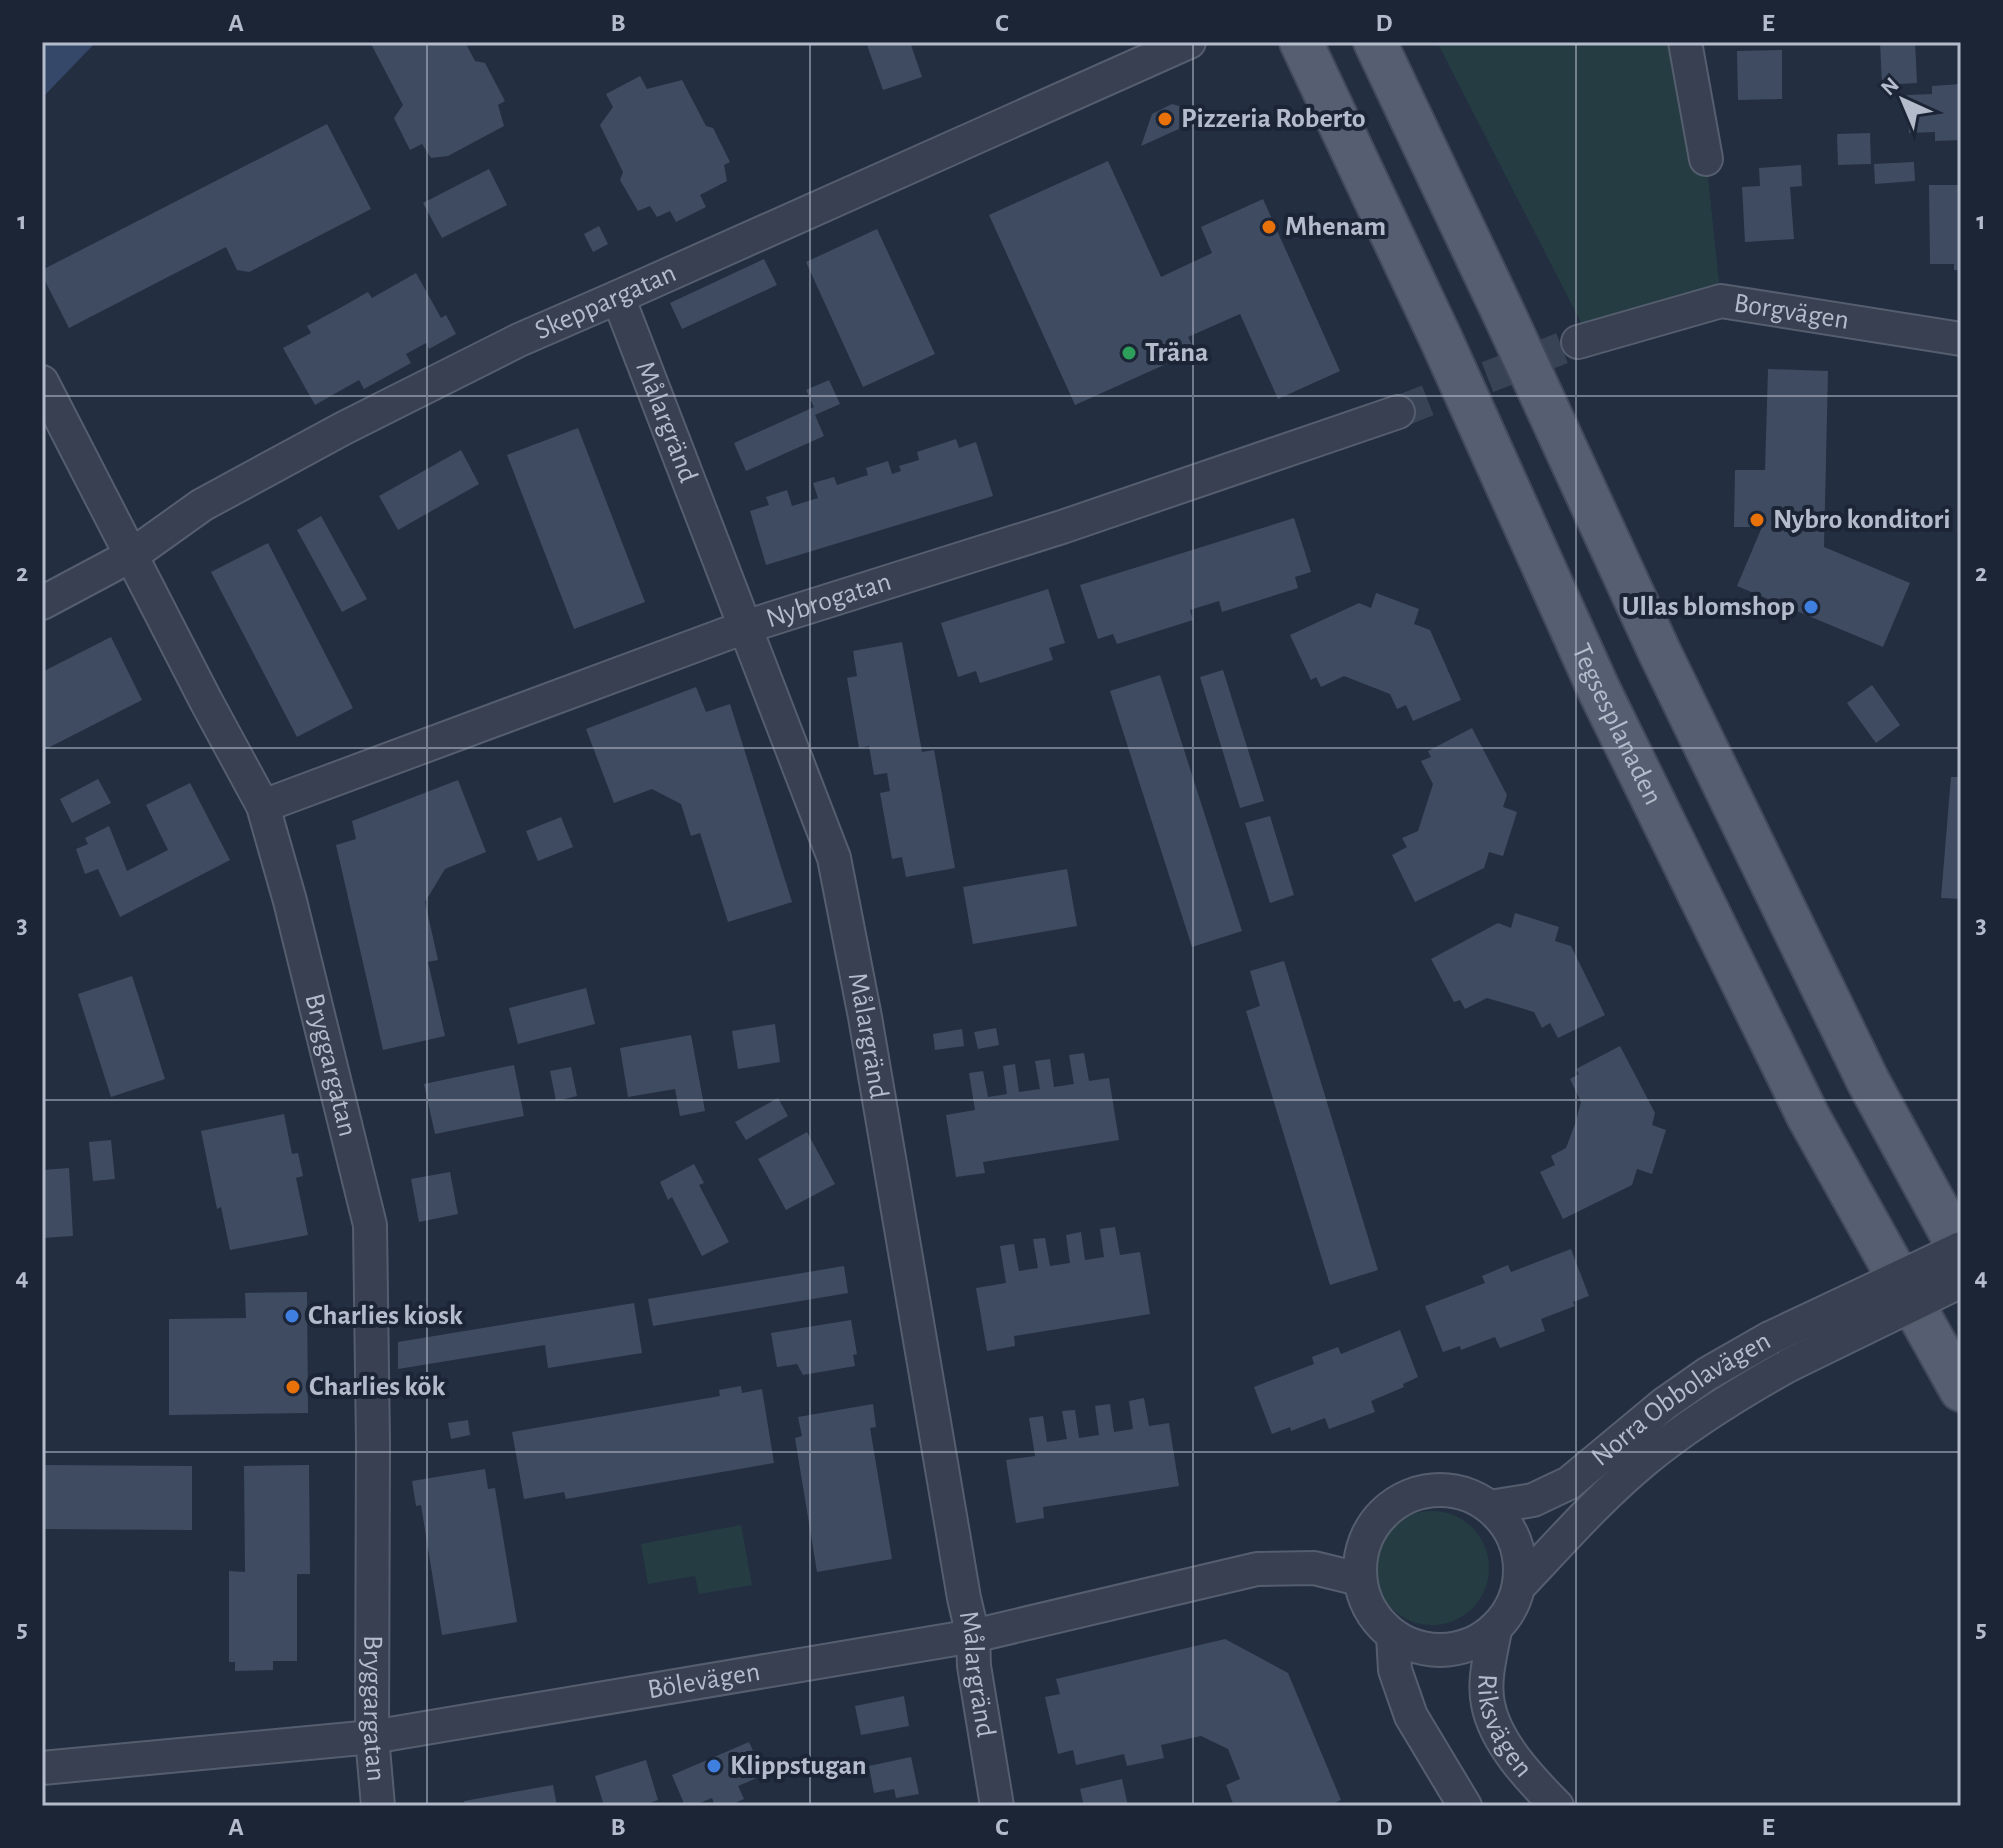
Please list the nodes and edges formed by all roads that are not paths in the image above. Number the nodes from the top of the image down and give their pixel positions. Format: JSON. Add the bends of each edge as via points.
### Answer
{"nodes":[{"id":1,"x":1189,"y":42,"type":"edge"},
{"id":2,"x":1301,"y":42,"type":"edge"},
{"id":3,"x":1375,"y":42,"type":"edge"},
{"id":4,"x":1685,"y":42,"type":"edge"},
{"id":5,"x":1706,"y":159,"type":"dead end"},
{"id":6,"x":618,"y":297,"type":"junction"},
{"id":7,"x":1961,"y":339,"type":"edge"},
{"id":8,"x":1578,"y":342,"type":"tunnel mouth"},
{"id":9,"x":42,"y":382,"type":"edge"},
{"id":10,"x":1398,"y":412,"type":"tunnel mouth"},
{"id":11,"x":132,"y":555,"type":"junction"},
{"id":12,"x":42,"y":603,"type":"edge"},
{"id":13,"x":745,"y":627,"type":"junction"},
{"id":14,"x":263,"y":806,"type":"junction"},
{"id":15,"x":1961,"y":1250,"type":"edge"},
{"id":16,"x":1961,"y":1281,"type":"edge"},
{"id":17,"x":1961,"y":1390,"type":"edge"},
{"id":18,"x":1490,"y":1507,"type":"junction"},
{"id":19,"x":1359,"y":1579,"type":"junction"},
{"id":20,"x":1519,"y":1586,"type":"junction"},
{"id":21,"x":1495,"y":1630,"type":"junction"},
{"id":22,"x":973,"y":1636,"type":"junction"},
{"id":23,"x":1393,"y":1636,"type":"junction"},
{"id":24,"x":372,"y":1737,"type":"junction"},
{"id":25,"x":42,"y":1768,"type":"edge"},
{"id":26,"x":378,"y":1806,"type":"edge"},
{"id":27,"x":997,"y":1806,"type":"edge"},
{"id":28,"x":1465,"y":1806,"type":"edge"},
{"id":29,"x":1557,"y":1806,"type":"edge"}],
"edges":[{"from":1,"to":6,"type":"street","name":"Skeppargatan"},
{"from":2,"to":17,"type":"main road","name":"Tegsesplanaden","via":[[1605,704],[1808,1116]]},
{"from":3,"to":15,"type":"main road","via":[[1660,653],[1868,1081]]},
{"from":4,"to":5,"type":"street"},
{"from":6,"to":11,"type":"street","name":"Skeppargatan","via":[[344,428],[202,505]]},
{"from":6,"to":13,"type":"street","name":"Målargränd"},
{"from":7,"to":8,"type":"street","name":"Borgvägen","via":[[1721,301]]},
{"from":9,"to":11,"type":"street","name":"Bryggargatan"},
{"from":10,"to":13,"type":"street","name":"Nybrogatan","via":[[1062,527]]},
{"from":11,"to":12,"type":"street","name":"Skeppargatan"},
{"from":11,"to":14,"type":"street","name":"Bryggargatan"},
{"from":13,"to":14,"type":"street","name":"Nybrogatan"},
{"from":13,"to":22,"type":"street","name":"Målargränd","via":[[834,858]]},
{"from":14,"to":24,"type":"street","name":"Bryggargatan","via":[[370,1225]]},
{"from":15,"to":18,"type":"street","name":"Norra Obbolavägen","bridge":true,"via":[[1770,1338],[1707,1374],[1569,1483],[1533,1500]]},
{"from":16,"to":20,"type":"street","name":"Norra Obbolavägen","bridge":true,"via":[[1728,1400],[1645,1460]]},
{"from":18,"to":19,"type":"street","via":[[1447,1490],[1401,1499],[1368,1533]]},
{"from":18,"to":20,"type":"street","via":[[1512,1534]]},
{"from":19,"to":22,"type":"street","name":"Bölevägen","via":[[1314,1568],[1257,1569]]},
{"from":19,"to":23,"type":"street","via":[[1376,1621]]},
{"from":20,"to":21,"type":"street"},
{"from":21,"to":23,"type":"street","via":[[1456,1650],[1423,1649]]},
{"from":21,"to":29,"type":"street","name":"Riksvägen","via":[[1487,1676],[1488,1704],[1498,1733]]},
{"from":22,"to":24,"type":"street","name":"Bölevägen"},
{"from":22,"to":27,"type":"street","name":"Målargränd"},
{"from":23,"to":28,"type":"street","via":[[1395,1670],[1411,1716]]},
{"from":24,"to":25,"type":"street","name":"Bölevägen"},
{"from":24,"to":26,"type":"street","name":"Bryggargatan"}]}
